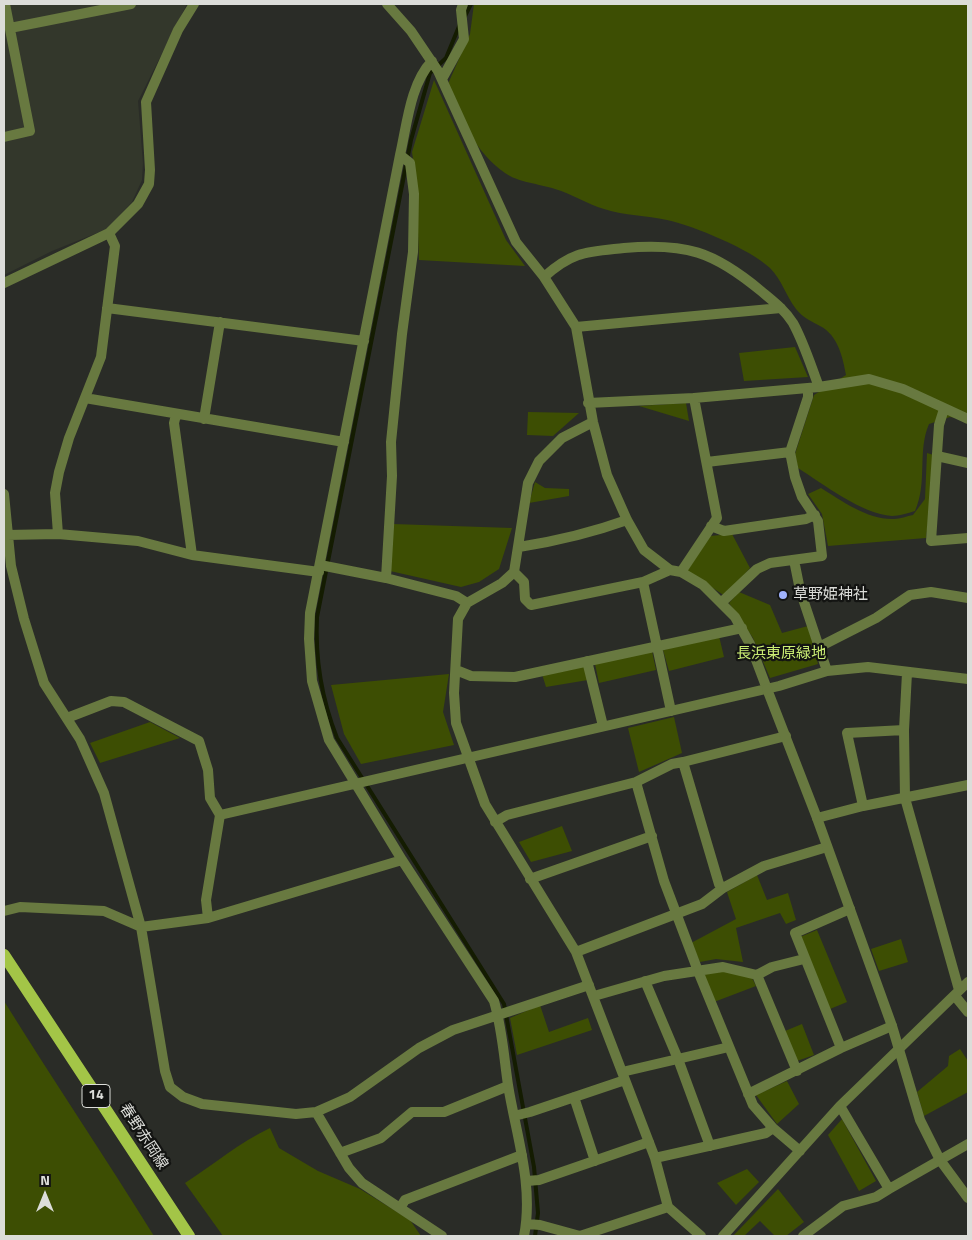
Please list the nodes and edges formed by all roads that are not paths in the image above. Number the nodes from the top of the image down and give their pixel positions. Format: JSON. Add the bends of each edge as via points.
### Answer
{"nodes":[{"id":1,"x":5,"y":4,"type":"edge"},
{"id":2,"x":130,"y":4,"type":"edge"},
{"id":3,"x":194,"y":4,"type":"edge"},
{"id":4,"x":387,"y":4,"type":"edge"},
{"id":5,"x":96,"y":7,"type":"edge"},
{"id":6,"x":462,"y":7,"type":"edge"},
{"id":7,"x":10,"y":28,"type":"junction"},
{"id":8,"x":436,"y":69,"type":"junction"},
{"id":9,"x":4,"y":137,"type":"edge"},
{"id":10,"x":400,"y":155,"type":"junction"},
{"id":11,"x":109,"y":233,"type":"junction"},
{"id":12,"x":544,"y":277,"type":"junction"},
{"id":13,"x":4,"y":282,"type":"edge"},
{"id":14,"x":107,"y":308,"type":"junction"},
{"id":15,"x":781,"y":308,"type":"junction"},
{"id":16,"x":220,"y":322,"type":"junction"},
{"id":17,"x":576,"y":327,"type":"junction"},
{"id":18,"x":364,"y":341,"type":"junction"},
{"id":19,"x":820,"y":387,"type":"junction"},
{"id":20,"x":808,"y":388,"type":"junction"},
{"id":21,"x":85,"y":398,"type":"junction"},
{"id":22,"x":694,"y":398,"type":"junction"},
{"id":23,"x":588,"y":404,"type":"junction"},
{"id":24,"x":944,"y":409,"type":"junction"},
{"id":25,"x":176,"y":415,"type":"junction"},
{"id":26,"x":204,"y":419,"type":"junction"},
{"id":27,"x":968,"y":419,"type":"edge"},
{"id":28,"x":593,"y":422,"type":"junction"},
{"id":29,"x":344,"y":442,"type":"junction"},
{"id":30,"x":790,"y":452,"type":"junction"},
{"id":31,"x":937,"y":456,"type":"junction"},
{"id":32,"x":708,"y":462,"type":"junction"},
{"id":33,"x":968,"y":463,"type":"edge"},
{"id":34,"x":4,"y":494,"type":"edge"},
{"id":35,"x":815,"y":515,"type":"junction"},
{"id":36,"x":627,"y":520,"type":"junction"},
{"id":37,"x":711,"y":526,"type":"junction"},
{"id":38,"x":58,"y":534,"type":"junction"},
{"id":39,"x":7,"y":535,"type":"junction"},
{"id":40,"x":968,"y":538,"type":"edge"},
{"id":41,"x":519,"y":547,"type":"junction"},
{"id":42,"x":192,"y":555,"type":"junction"},
{"id":43,"x":794,"y":560,"type":"junction"},
{"id":44,"x":319,"y":568,"type":"junction"},
{"id":45,"x":670,"y":570,"type":"junction"},
{"id":46,"x":514,"y":572,"type":"junction"},
{"id":47,"x":681,"y":572,"type":"junction"},
{"id":48,"x":386,"y":578,"type":"junction"},
{"id":49,"x":643,"y":582,"type":"junction"},
{"id":50,"x":968,"y":598,"type":"edge"},
{"id":51,"x":722,"y":602,"type":"junction"},
{"id":52,"x":467,"y":603,"type":"junction"},
{"id":53,"x":742,"y":628,"type":"junction"},
{"id":54,"x":656,"y":646,"type":"junction"},
{"id":55,"x":819,"y":647,"type":"junction"},
{"id":56,"x":588,"y":661,"type":"junction"},
{"id":57,"x":456,"y":670,"type":"junction"},
{"id":58,"x":827,"y":671,"type":"junction"},
{"id":59,"x":908,"y":673,"type":"junction"},
{"id":60,"x":968,"y":680,"type":"edge"},
{"id":61,"x":767,"y":689,"type":"junction"},
{"id":62,"x":671,"y":710,"type":"junction"},
{"id":63,"x":67,"y":718,"type":"junction"},
{"id":64,"x":603,"y":726,"type":"junction"},
{"id":65,"x":904,"y":730,"type":"junction"},
{"id":66,"x":786,"y":736,"type":"junction"},
{"id":67,"x":469,"y":758,"type":"junction"},
{"id":68,"x":682,"y":762,"type":"junction"},
{"id":69,"x":360,"y":782,"type":"junction"},
{"id":70,"x":636,"y":782,"type":"junction"},
{"id":71,"x":968,"y":785,"type":"edge"},
{"id":72,"x":905,"y":798,"type":"junction"},
{"id":73,"x":863,"y":806,"type":"junction"},
{"id":74,"x":220,"y":815,"type":"junction"},
{"id":75,"x":818,"y":818,"type":"junction"},
{"id":76,"x":495,"y":822,"type":"junction"},
{"id":77,"x":652,"y":836,"type":"junction"},
{"id":78,"x":827,"y":848,"type":"junction"},
{"id":79,"x":402,"y":860,"type":"junction"},
{"id":80,"x":530,"y":879,"type":"junction"},
{"id":81,"x":723,"y":888,"type":"junction"},
{"id":82,"x":850,"y":910,"type":"junction"},
{"id":83,"x":4,"y":911,"type":"edge"},
{"id":84,"x":678,"y":914,"type":"junction"},
{"id":85,"x":208,"y":918,"type":"junction"},
{"id":86,"x":141,"y":927,"type":"junction"},
{"id":87,"x":576,"y":952,"type":"junction"},
{"id":88,"x":4,"y":955,"type":"edge"},
{"id":89,"x":804,"y":959,"type":"junction"},
{"id":90,"x":698,"y":972,"type":"junction"},
{"id":91,"x":756,"y":975,"type":"junction"},
{"id":92,"x":645,"y":981,"type":"junction"},
{"id":93,"x":968,"y":982,"type":"edge"},
{"id":94,"x":589,"y":985,"type":"junction"},
{"id":95,"x":957,"y":993,"type":"junction"},
{"id":96,"x":594,"y":996,"type":"junction"},
{"id":97,"x":968,"y":1012,"type":"edge"},
{"id":98,"x":498,"y":1016,"type":"junction"},
{"id":99,"x":892,"y":1026,"type":"junction"},
{"id":100,"x":729,"y":1047,"type":"junction"},
{"id":101,"x":841,"y":1048,"type":"junction"},
{"id":102,"x":898,"y":1048,"type":"junction"},
{"id":103,"x":678,"y":1059,"type":"junction"},
{"id":104,"x":797,"y":1071,"type":"junction"},
{"id":105,"x":624,"y":1076,"type":"junction"},
{"id":106,"x":508,"y":1086,"type":"junction"},
{"id":107,"x":748,"y":1094,"type":"junction"},
{"id":108,"x":574,"y":1097,"type":"junction"},
{"id":109,"x":840,"y":1106,"type":"junction"},
{"id":110,"x":316,"y":1112,"type":"junction"},
{"id":111,"x":514,"y":1116,"type":"junction"},
{"id":112,"x":773,"y":1128,"type":"junction"},
{"id":113,"x":648,"y":1142,"type":"junction"},
{"id":114,"x":968,"y":1144,"type":"edge"},
{"id":115,"x":710,"y":1146,"type":"junction"},
{"id":116,"x":800,"y":1151,"type":"junction"},
{"id":117,"x":340,"y":1154,"type":"junction"},
{"id":118,"x":522,"y":1155,"type":"junction"},
{"id":119,"x":655,"y":1158,"type":"junction"},
{"id":120,"x":940,"y":1160,"type":"junction"},
{"id":121,"x":594,"y":1161,"type":"junction"},
{"id":122,"x":527,"y":1181,"type":"junction"},
{"id":123,"x":889,"y":1189,"type":"junction"},
{"id":124,"x":968,"y":1198,"type":"edge"},
{"id":125,"x":668,"y":1207,"type":"junction"},
{"id":126,"x":400,"y":1208,"type":"junction"},
{"id":127,"x":527,"y":1224,"type":"junction"},
{"id":128,"x":189,"y":1236,"type":"edge"},
{"id":129,"x":442,"y":1236,"type":"edge"},
{"id":130,"x":524,"y":1236,"type":"edge"},
{"id":131,"x":701,"y":1236,"type":"edge"},
{"id":132,"x":723,"y":1236,"type":"edge"},
{"id":133,"x":803,"y":1236,"type":"edge"}],
"edges":[{"from":1,"to":7,"type":"street"},
{"from":2,"to":5,"type":"street"},
{"from":3,"to":11,"type":"street","via":[[178,30],[146,102],[149,184],[138,204]]},
{"from":4,"to":8,"type":"street","via":[[411,31]]},
{"from":5,"to":7,"type":"street"},
{"from":6,"to":8,"type":"street","via":[[464,39]]},
{"from":7,"to":9,"type":"street","via":[[30,131]]},
{"from":8,"to":10,"type":"street","via":[[425,68],[416,89]]},
{"from":8,"to":12,"type":"street","via":[[506,225],[524,254]]},
{"from":10,"to":18,"type":"street"},
{"from":10,"to":48,"type":"street","via":[[410,163],[414,194],[413,252],[392,442]]},
{"from":11,"to":13,"type":"street"},
{"from":11,"to":14,"type":"street","via":[[115,246]]},
{"from":12,"to":15,"type":"street","via":[[562,260],[584,252],[659,245],[690,249],[732,267]]},
{"from":12,"to":17,"type":"street"},
{"from":14,"to":16,"type":"street"},
{"from":14,"to":21,"type":"street","via":[[101,357]]},
{"from":15,"to":17,"type":"street"},
{"from":15,"to":19,"type":"street","via":[[793,324]]},
{"from":16,"to":18,"type":"street"},
{"from":16,"to":26,"type":"street"},
{"from":17,"to":23,"type":"street"},
{"from":18,"to":29,"type":"street"},
{"from":19,"to":20,"type":"street"},
{"from":19,"to":24,"type":"street","via":[[869,379],[903,389]]},
{"from":20,"to":22,"type":"street"},
{"from":20,"to":30,"type":"street"},
{"from":21,"to":25,"type":"street"},
{"from":21,"to":38,"type":"street","via":[[59,472],[56,493]]},
{"from":22,"to":23,"type":"street"},
{"from":22,"to":32,"type":"street"},
{"from":23,"to":28,"type":"street"},
{"from":24,"to":27,"type":"street"},
{"from":24,"to":31,"type":"street","via":[[939,425]]},
{"from":25,"to":26,"type":"street"},
{"from":25,"to":42,"type":"street","via":[[174,423]]},
{"from":26,"to":29,"type":"street"},
{"from":28,"to":36,"type":"street","via":[[607,475]]},
{"from":28,"to":41,"type":"street","via":[[562,438],[539,461],[528,483]]},
{"from":29,"to":44,"type":"street"},
{"from":30,"to":32,"type":"street"},
{"from":30,"to":35,"type":"street","via":[[802,497]]},
{"from":31,"to":33,"type":"street"},
{"from":31,"to":40,"type":"street","via":[[931,541]]},
{"from":32,"to":37,"type":"street","via":[[717,518]]},
{"from":34,"to":39,"type":"street"},
{"from":35,"to":37,"type":"street","via":[[724,530]]},
{"from":35,"to":43,"type":"street","via":[[822,556]]},
{"from":36,"to":41,"type":"street","via":[[562,541]]},
{"from":36,"to":45,"type":"street","via":[[644,550]]},
{"from":37,"to":47,"type":"street"},
{"from":38,"to":39,"type":"street"},
{"from":38,"to":42,"type":"street","via":[[138,541]]},
{"from":39,"to":63,"type":"street","via":[[22,610],[44,683]]},
{"from":41,"to":46,"type":"street"},
{"from":42,"to":44,"type":"street"},
{"from":43,"to":51,"type":"street","via":[[770,563],[757,569]]},
{"from":43,"to":55,"type":"street","via":[[800,590]]},
{"from":44,"to":48,"type":"street"},
{"from":44,"to":69,"type":"street","via":[[310,613],[312,681],[329,740]]},
{"from":45,"to":47,"type":"street"},
{"from":45,"to":49,"type":"street"},
{"from":46,"to":49,"type":"street","via":[[524,582],[525,599],[531,605]]},
{"from":46,"to":52,"type":"street","via":[[502,583]]},
{"from":47,"to":51,"type":"street"},
{"from":48,"to":52,"type":"street","via":[[456,596]]},
{"from":49,"to":54,"type":"street"},
{"from":50,"to":55,"type":"street","via":[[931,592],[910,595],[876,618]]},
{"from":51,"to":53,"type":"street"},
{"from":52,"to":57,"type":"street","via":[[458,619]]},
{"from":53,"to":54,"type":"street"},
{"from":53,"to":61,"type":"street"},
{"from":54,"to":56,"type":"street"},
{"from":54,"to":62,"type":"street"},
{"from":55,"to":58,"type":"street"},
{"from":56,"to":57,"type":"street","via":[[515,677],[471,676]]},
{"from":56,"to":64,"type":"street"},
{"from":57,"to":67,"type":"street","via":[[456,723]]},
{"from":58,"to":59,"type":"street","via":[[868,667]]},
{"from":58,"to":61,"type":"street"},
{"from":59,"to":60,"type":"street"},
{"from":59,"to":65,"type":"street"},
{"from":61,"to":62,"type":"street"},
{"from":61,"to":66,"type":"street"},
{"from":62,"to":64,"type":"street"},
{"from":63,"to":74,"type":"street","via":[[110,701],[124,702],[199,741],[208,770],[210,798]]},
{"from":63,"to":86,"type":"street","via":[[104,793]]},
{"from":64,"to":67,"type":"street"},
{"from":65,"to":72,"type":"street"},
{"from":65,"to":73,"type":"street","via":[[847,733]]},
{"from":66,"to":68,"type":"street"},
{"from":66,"to":75,"type":"street"},
{"from":67,"to":69,"type":"street"},
{"from":67,"to":76,"type":"street","via":[[484,804]]},
{"from":68,"to":70,"type":"street"},
{"from":68,"to":81,"type":"street","via":[[719,884]]},
{"from":69,"to":74,"type":"street"},
{"from":69,"to":79,"type":"street"},
{"from":70,"to":76,"type":"street","via":[[507,815]]},
{"from":70,"to":77,"type":"street"},
{"from":71,"to":72,"type":"street"},
{"from":72,"to":73,"type":"street"},
{"from":72,"to":95,"type":"street"},
{"from":73,"to":75,"type":"street"},
{"from":74,"to":85,"type":"street","via":[[206,900]]},
{"from":75,"to":78,"type":"street"},
{"from":76,"to":80,"type":"street"},
{"from":77,"to":80,"type":"street"},
{"from":77,"to":84,"type":"street","via":[[664,881]]},
{"from":78,"to":81,"type":"street","via":[[764,866]]},
{"from":78,"to":82,"type":"street"},
{"from":79,"to":85,"type":"street"},
{"from":79,"to":98,"type":"street","via":[[494,1001]]},
{"from":80,"to":87,"type":"street"},
{"from":81,"to":84,"type":"street","via":[[702,904]]},
{"from":82,"to":89,"type":"street","via":[[795,933]]},
{"from":82,"to":99,"type":"street"},
{"from":83,"to":86,"type":"street","via":[[20,908],[104,911]]},
{"from":84,"to":87,"type":"street"},
{"from":84,"to":90,"type":"street"},
{"from":85,"to":86,"type":"street"},
{"from":86,"to":110,"type":"street","via":[[170,1087],[183,1097],[202,1104],[296,1114]]},
{"from":87,"to":94,"type":"street"},
{"from":88,"to":128,"type":"main road","name":"春野赤岡線","number":"14"},
{"from":89,"to":91,"type":"street","via":[[772,967]]},
{"from":89,"to":101,"type":"street"},
{"from":90,"to":91,"type":"street","via":[[723,967]]},
{"from":90,"to":92,"type":"street"},
{"from":90,"to":100,"type":"street"},
{"from":91,"to":104,"type":"street"},
{"from":92,"to":96,"type":"street"},
{"from":92,"to":103,"type":"street"},
{"from":93,"to":95,"type":"street"},
{"from":94,"to":96,"type":"street"},
{"from":94,"to":98,"type":"street"},
{"from":95,"to":97,"type":"street"},
{"from":95,"to":102,"type":"street"},
{"from":96,"to":105,"type":"street"},
{"from":98,"to":106,"type":"street"},
{"from":98,"to":110,"type":"street","via":[[453,1030],[419,1048],[350,1097]]},
{"from":99,"to":101,"type":"street"},
{"from":99,"to":102,"type":"street"},
{"from":100,"to":103,"type":"street"},
{"from":100,"to":107,"type":"street"},
{"from":101,"to":104,"type":"street"},
{"from":102,"to":109,"type":"street"},
{"from":102,"to":120,"type":"street","via":[[920,1120]]},
{"from":103,"to":105,"type":"street"},
{"from":103,"to":115,"type":"street"},
{"from":104,"to":107,"type":"street"},
{"from":105,"to":108,"type":"street"},
{"from":105,"to":113,"type":"street"},
{"from":106,"to":111,"type":"street"},
{"from":106,"to":117,"type":"street","via":[[444,1112],[412,1112],[381,1138]]},
{"from":107,"to":112,"type":"street"},
{"from":108,"to":111,"type":"street"},
{"from":108,"to":121,"type":"street"},
{"from":109,"to":116,"type":"street"},
{"from":109,"to":123,"type":"street"},
{"from":110,"to":117,"type":"street"},
{"from":111,"to":118,"type":"street"},
{"from":112,"to":115,"type":"street","via":[[766,1133]]},
{"from":112,"to":116,"type":"street"},
{"from":113,"to":119,"type":"street"},
{"from":113,"to":121,"type":"street"},
{"from":114,"to":120,"type":"street"},
{"from":115,"to":119,"type":"street"},
{"from":116,"to":132,"type":"street"},
{"from":117,"to":126,"type":"street","via":[[362,1183]]},
{"from":118,"to":122,"type":"street"},
{"from":118,"to":126,"type":"street","via":[[512,1156],[405,1200]]},
{"from":119,"to":125,"type":"street"},
{"from":120,"to":123,"type":"street"},
{"from":120,"to":124,"type":"street"},
{"from":121,"to":122,"type":"street"},
{"from":122,"to":127,"type":"street"},
{"from":123,"to":133,"type":"street","via":[[876,1197],[843,1206]]},
{"from":125,"to":127,"type":"street","via":[[580,1236]]},
{"from":125,"to":131,"type":"street"},
{"from":126,"to":129,"type":"street"},
{"from":127,"to":130,"type":"street"}]}
